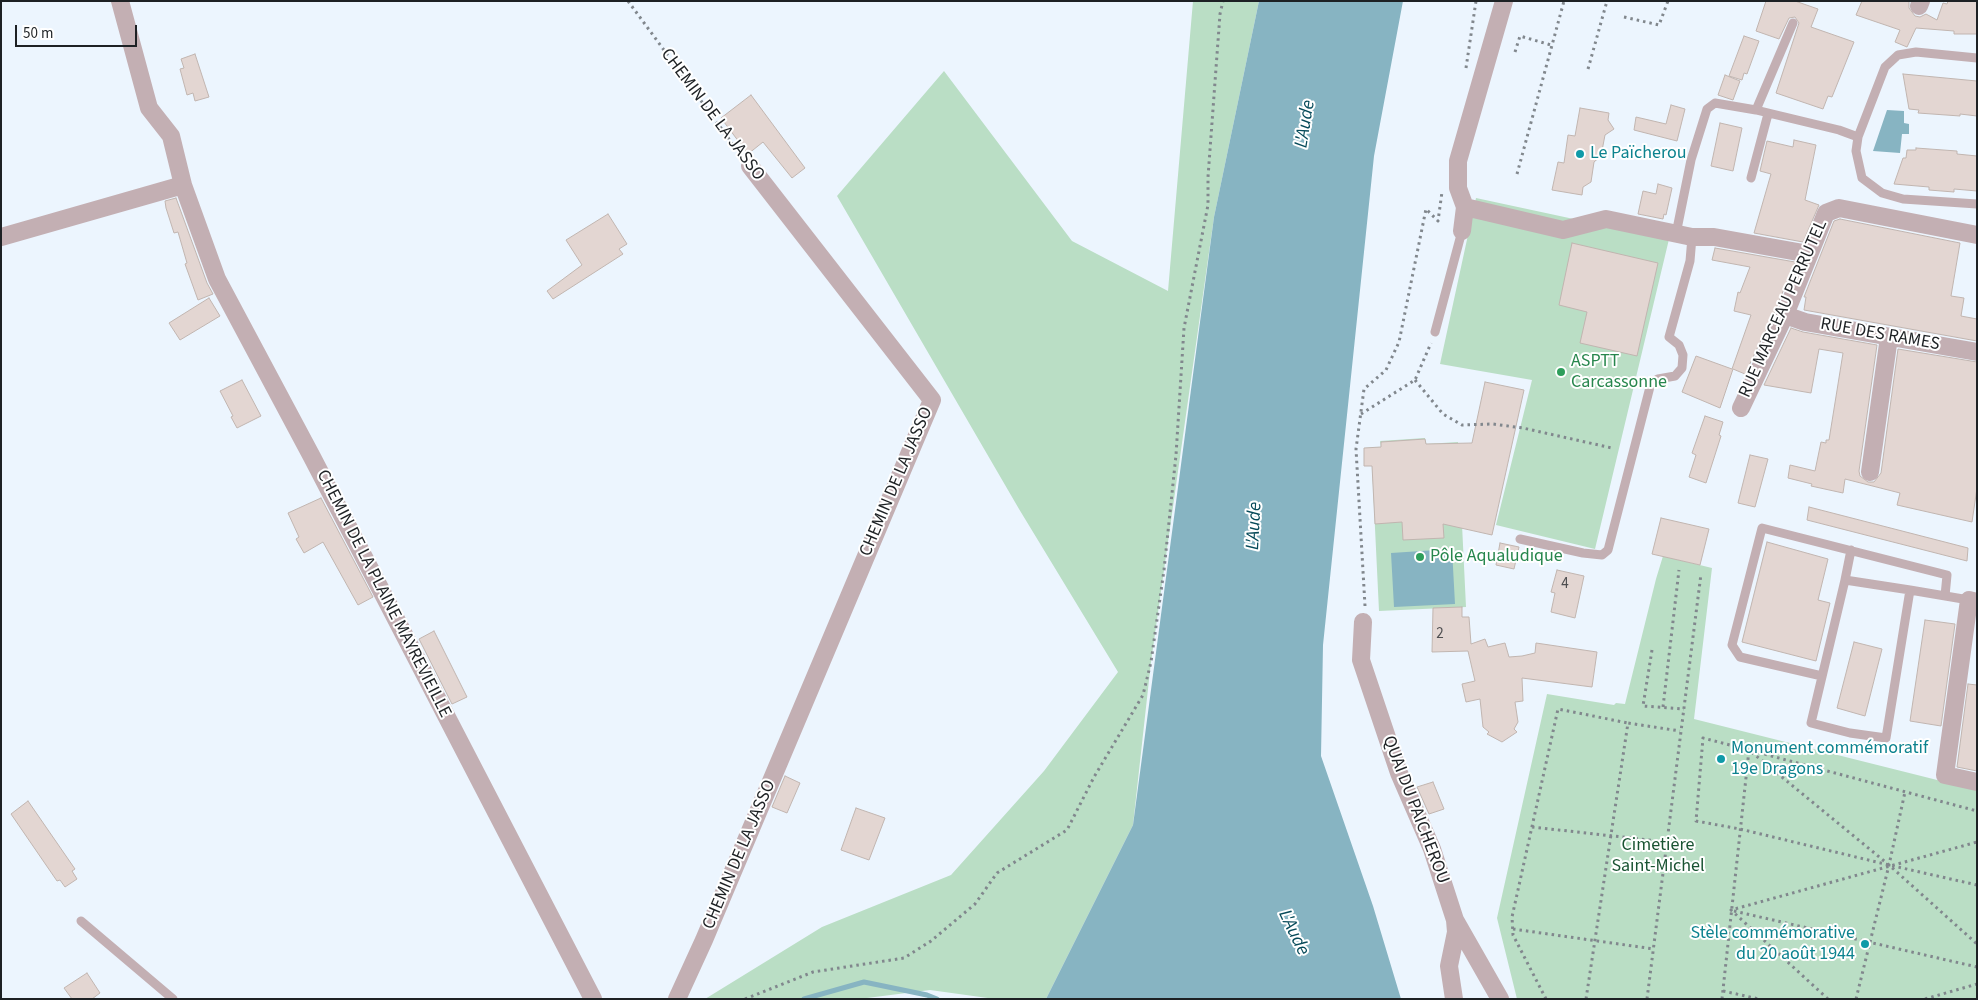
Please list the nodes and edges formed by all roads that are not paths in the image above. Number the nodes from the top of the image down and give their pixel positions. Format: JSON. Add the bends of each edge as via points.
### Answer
{"nodes":[{"id":1,"x":120,"y":1,"type":"edge"},
{"id":2,"x":1504,"y":1,"type":"edge"},
{"id":3,"x":1793,"y":24,"type":"dead end"},
{"id":4,"x":1977,"y":58,"type":"edge"},
{"id":5,"x":1756,"y":110,"type":"junction"},
{"id":6,"x":1768,"y":114,"type":"junction"},
{"id":7,"x":1858,"y":137,"type":"junction"},
{"id":8,"x":750,"y":166,"type":"road end"},
{"id":9,"x":1751,"y":178,"type":"dead end"},
{"id":10,"x":183,"y":185,"type":"junction"},
{"id":11,"x":1977,"y":204,"type":"edge"},
{"id":12,"x":1465,"y":207,"type":"junction"},
{"id":13,"x":1462,"y":231,"type":"joint"},
{"id":14,"x":1977,"y":235,"type":"edge"},
{"id":15,"x":1684,"y":236,"type":"junction"},
{"id":16,"x":1,"y":237,"type":"edge"},
{"id":17,"x":1809,"y":254,"type":"junction"},
{"id":18,"x":1785,"y":315,"type":"junction"},
{"id":19,"x":1435,"y":332,"type":"road end"},
{"id":20,"x":1889,"y":337,"type":"junction"},
{"id":21,"x":1977,"y":352,"type":"edge"},
{"id":22,"x":1741,"y":408,"type":"dead end"},
{"id":23,"x":1870,"y":472,"type":"dead end"},
{"id":24,"x":1520,"y":539,"type":"dead end"},
{"id":25,"x":1851,"y":550,"type":"junction"},
{"id":26,"x":1845,"y":580,"type":"junction"},
{"id":27,"x":1910,"y":590,"type":"junction"},
{"id":28,"x":1946,"y":596,"type":"junction"},
{"id":29,"x":1973,"y":601,"type":"edge"},
{"id":30,"x":1363,"y":622,"type":"road end"},
{"id":31,"x":1822,"y":676,"type":"junction"},
{"id":32,"x":1977,"y":782,"type":"edge"},
{"id":33,"x":1455,"y":920,"type":"junction"},
{"id":34,"x":81,"y":921,"type":"dead end"},
{"id":35,"x":173,"y":999,"type":"edge"},
{"id":36,"x":593,"y":999,"type":"edge"},
{"id":37,"x":677,"y":999,"type":"edge"},
{"id":38,"x":1454,"y":999,"type":"edge"},
{"id":39,"x":1500,"y":999,"type":"edge"}],
"edges":[{"from":1,"to":10,"type":"street","name":"CHEMIN DE LA PLAINE MAYREVIEILLE","via":[[149,108],[171,136]]},
{"from":2,"to":12,"type":"street","via":[[1458,161],[1458,188]]},
{"from":3,"to":5,"type":"lane"},
{"from":4,"to":7,"type":"lane","via":[[1916,52],[1898,56],[1885,67]]},
{"from":5,"to":6,"type":"lane"},
{"from":5,"to":15,"type":"lane","via":[[1715,103],[1707,109],[1691,160]]},
{"from":6,"to":7,"type":"lane"},
{"from":6,"to":9,"type":"lane"},
{"from":7,"to":11,"type":"lane","via":[[1856,151],[1862,178],[1882,193],[1902,199]]},
{"from":8,"to":37,"type":"street","name":"CHEMIN DE LA JASSO","via":[[932,400]]},
{"from":10,"to":16,"type":"street"},
{"from":10,"to":36,"type":"street","name":"CHEMIN DE LA PLAINE MAYREVIEILLE","via":[[217,279]]},
{"from":12,"to":13,"type":"street"},
{"from":12,"to":15,"type":"street","via":[[1563,230],[1606,218]]},
{"from":13,"to":19,"type":"lane"},
{"from":14,"to":17,"type":"street","name":"RUE MARCEAU PERRUTEL","via":[[1839,208],[1826,213]]},
{"from":15,"to":17,"type":"street","via":[[1714,237]]},
{"from":15,"to":24,"type":"lane","via":[[1690,261],[1669,337],[1680,346],[1682,368],[1675,376],[1651,383],[1608,550],[1602,555],[1582,553]]},
{"from":17,"to":18,"type":"street","name":"RUE MARCEAU PERRUTEL"},
{"from":18,"to":20,"type":"street","name":"RUE DES RAMES","via":[[1805,322]]},
{"from":18,"to":22,"type":"street","name":"RUE MARCEAU PERRUTEL"},
{"from":20,"to":21,"type":"street","name":"RUE DES RAMES"},
{"from":20,"to":23,"type":"street"},
{"from":25,"to":26,"type":"lane"},
{"from":25,"to":28,"type":"lane","via":[[1947,574]]},
{"from":25,"to":31,"type":"lane","via":[[1762,528],[1732,645],[1740,657]]},
{"from":26,"to":27,"type":"lane"},
{"from":26,"to":31,"type":"lane"},
{"from":27,"to":28,"type":"lane"},
{"from":27,"to":31,"type":"lane","via":[[1886,738],[1811,723]]},
{"from":28,"to":29,"type":"lane"},
{"from":29,"to":32,"type":"street","via":[[1945,775]]},
{"from":30,"to":33,"type":"street","name":"QUAI DU PAICHEROU","via":[[1362,660],[1399,773],[1432,849]]},
{"from":33,"to":38,"type":"street","name":"QUAI DU PAICHEROU","via":[[1456,932],[1449,966]]},
{"from":33,"to":39,"type":"street"},
{"from":34,"to":35,"type":"lane"}]}
